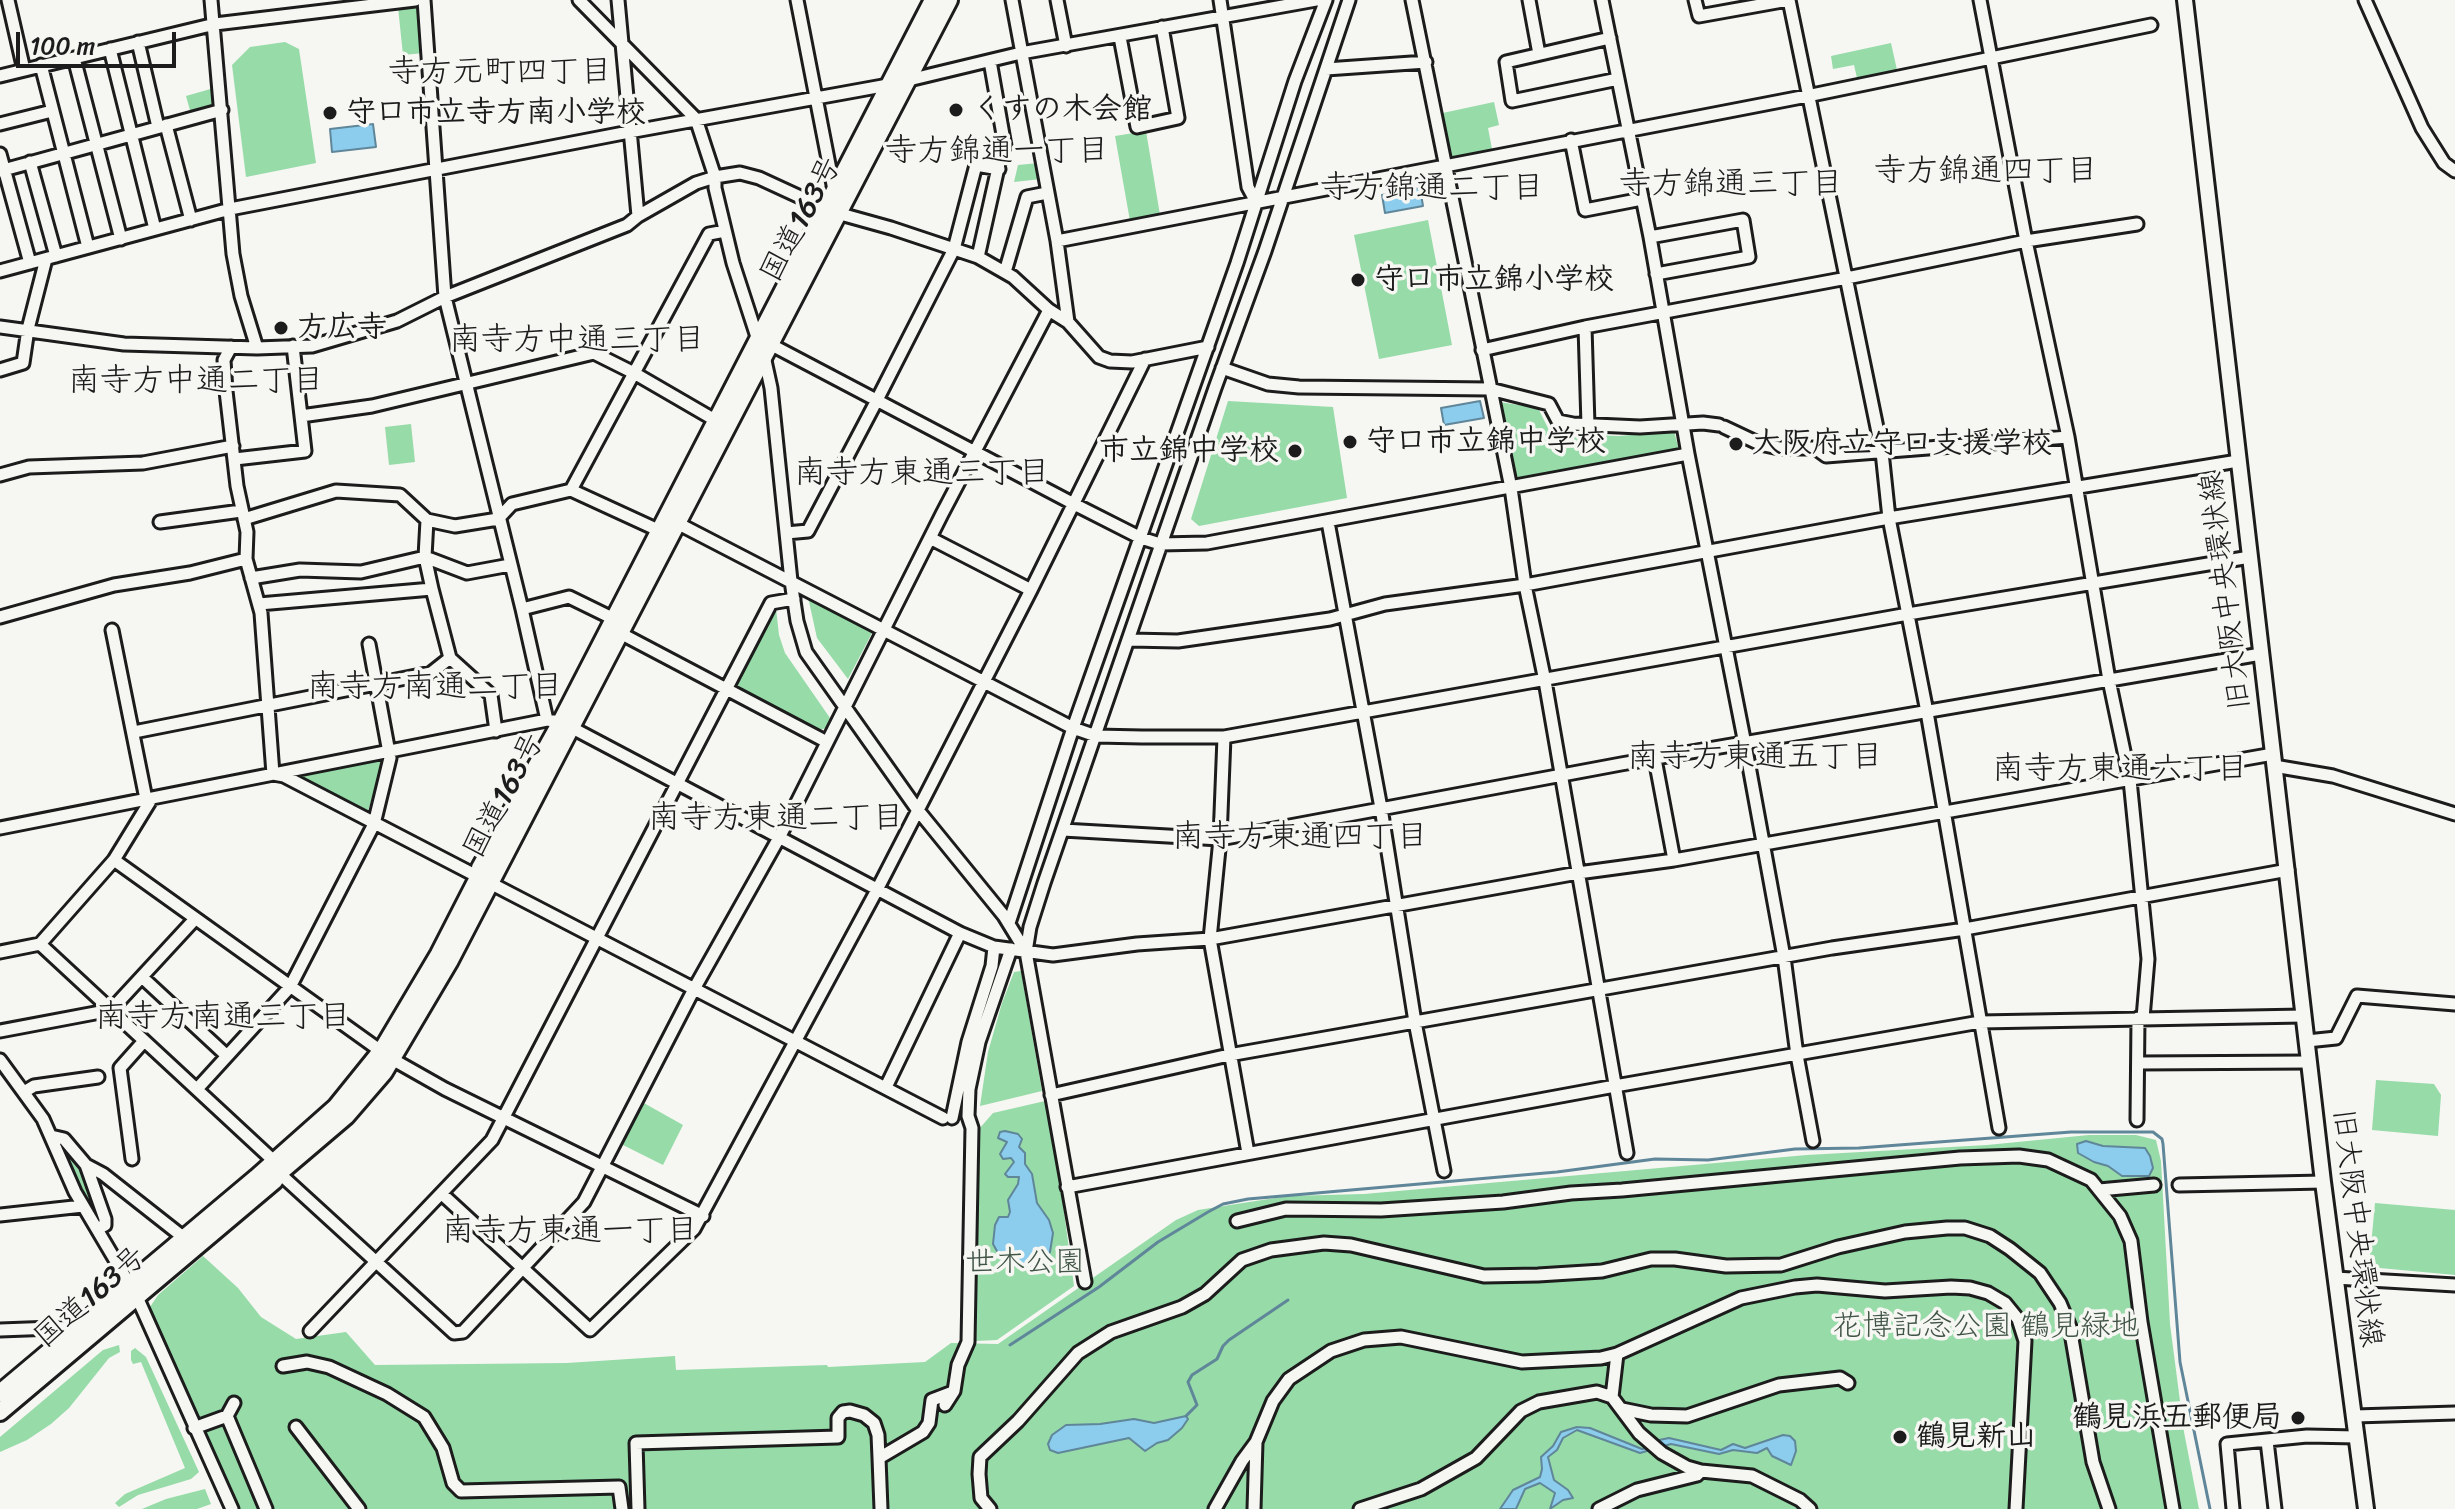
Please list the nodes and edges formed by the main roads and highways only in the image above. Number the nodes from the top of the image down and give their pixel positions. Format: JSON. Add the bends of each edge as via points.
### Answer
{"nodes":[{"id":1,"x":933,"y":0,"type":"edge"},
{"id":2,"x":949,"y":0,"type":"edge"},
{"id":3,"x":2185,"y":0,"type":"edge"},
{"id":4,"x":831,"y":210,"type":"junction"},
{"id":5,"x":764,"y":346,"type":"junction"},
{"id":6,"x":617,"y":626,"type":"junction"},
{"id":7,"x":277,"y":1168,"type":"junction"},
{"id":8,"x":133,"y":1291,"type":"junction"},
{"id":9,"x":0,"y":1393,"type":"edge"},
{"id":10,"x":0,"y":1412,"type":"edge"},
{"id":11,"x":2366,"y":1509,"type":"edge"}],
"edges":[{"from":1,"to":4,"type":"highway","name":"国道163号","via":[[834,190]]},
{"from":2,"to":4,"type":"highway","name":"国道163号"},
{"from":3,"to":11,"type":"main road","name":"旧大阪中央環状線"},
{"from":4,"to":5,"type":"highway","name":"国道163号"},
{"from":5,"to":6,"type":"highway","name":"国道163号","via":[[679,524]]},
{"from":5,"to":6,"type":"highway","name":"国道163号","via":[[715,420],[658,530]]},
{"from":6,"to":7,"type":"highway","name":"国道163号","via":[[560,724],[434,989],[346,1116]]},
{"from":7,"to":8,"type":"highway","name":"国道163号","via":[[274,1181]]},
{"from":7,"to":8,"type":"highway","name":"国道163号","via":[[135,1277]]},
{"from":8,"to":9,"type":"highway","name":"国道163号"},
{"from":8,"to":10,"type":"highway","name":"国道163号"}]}
